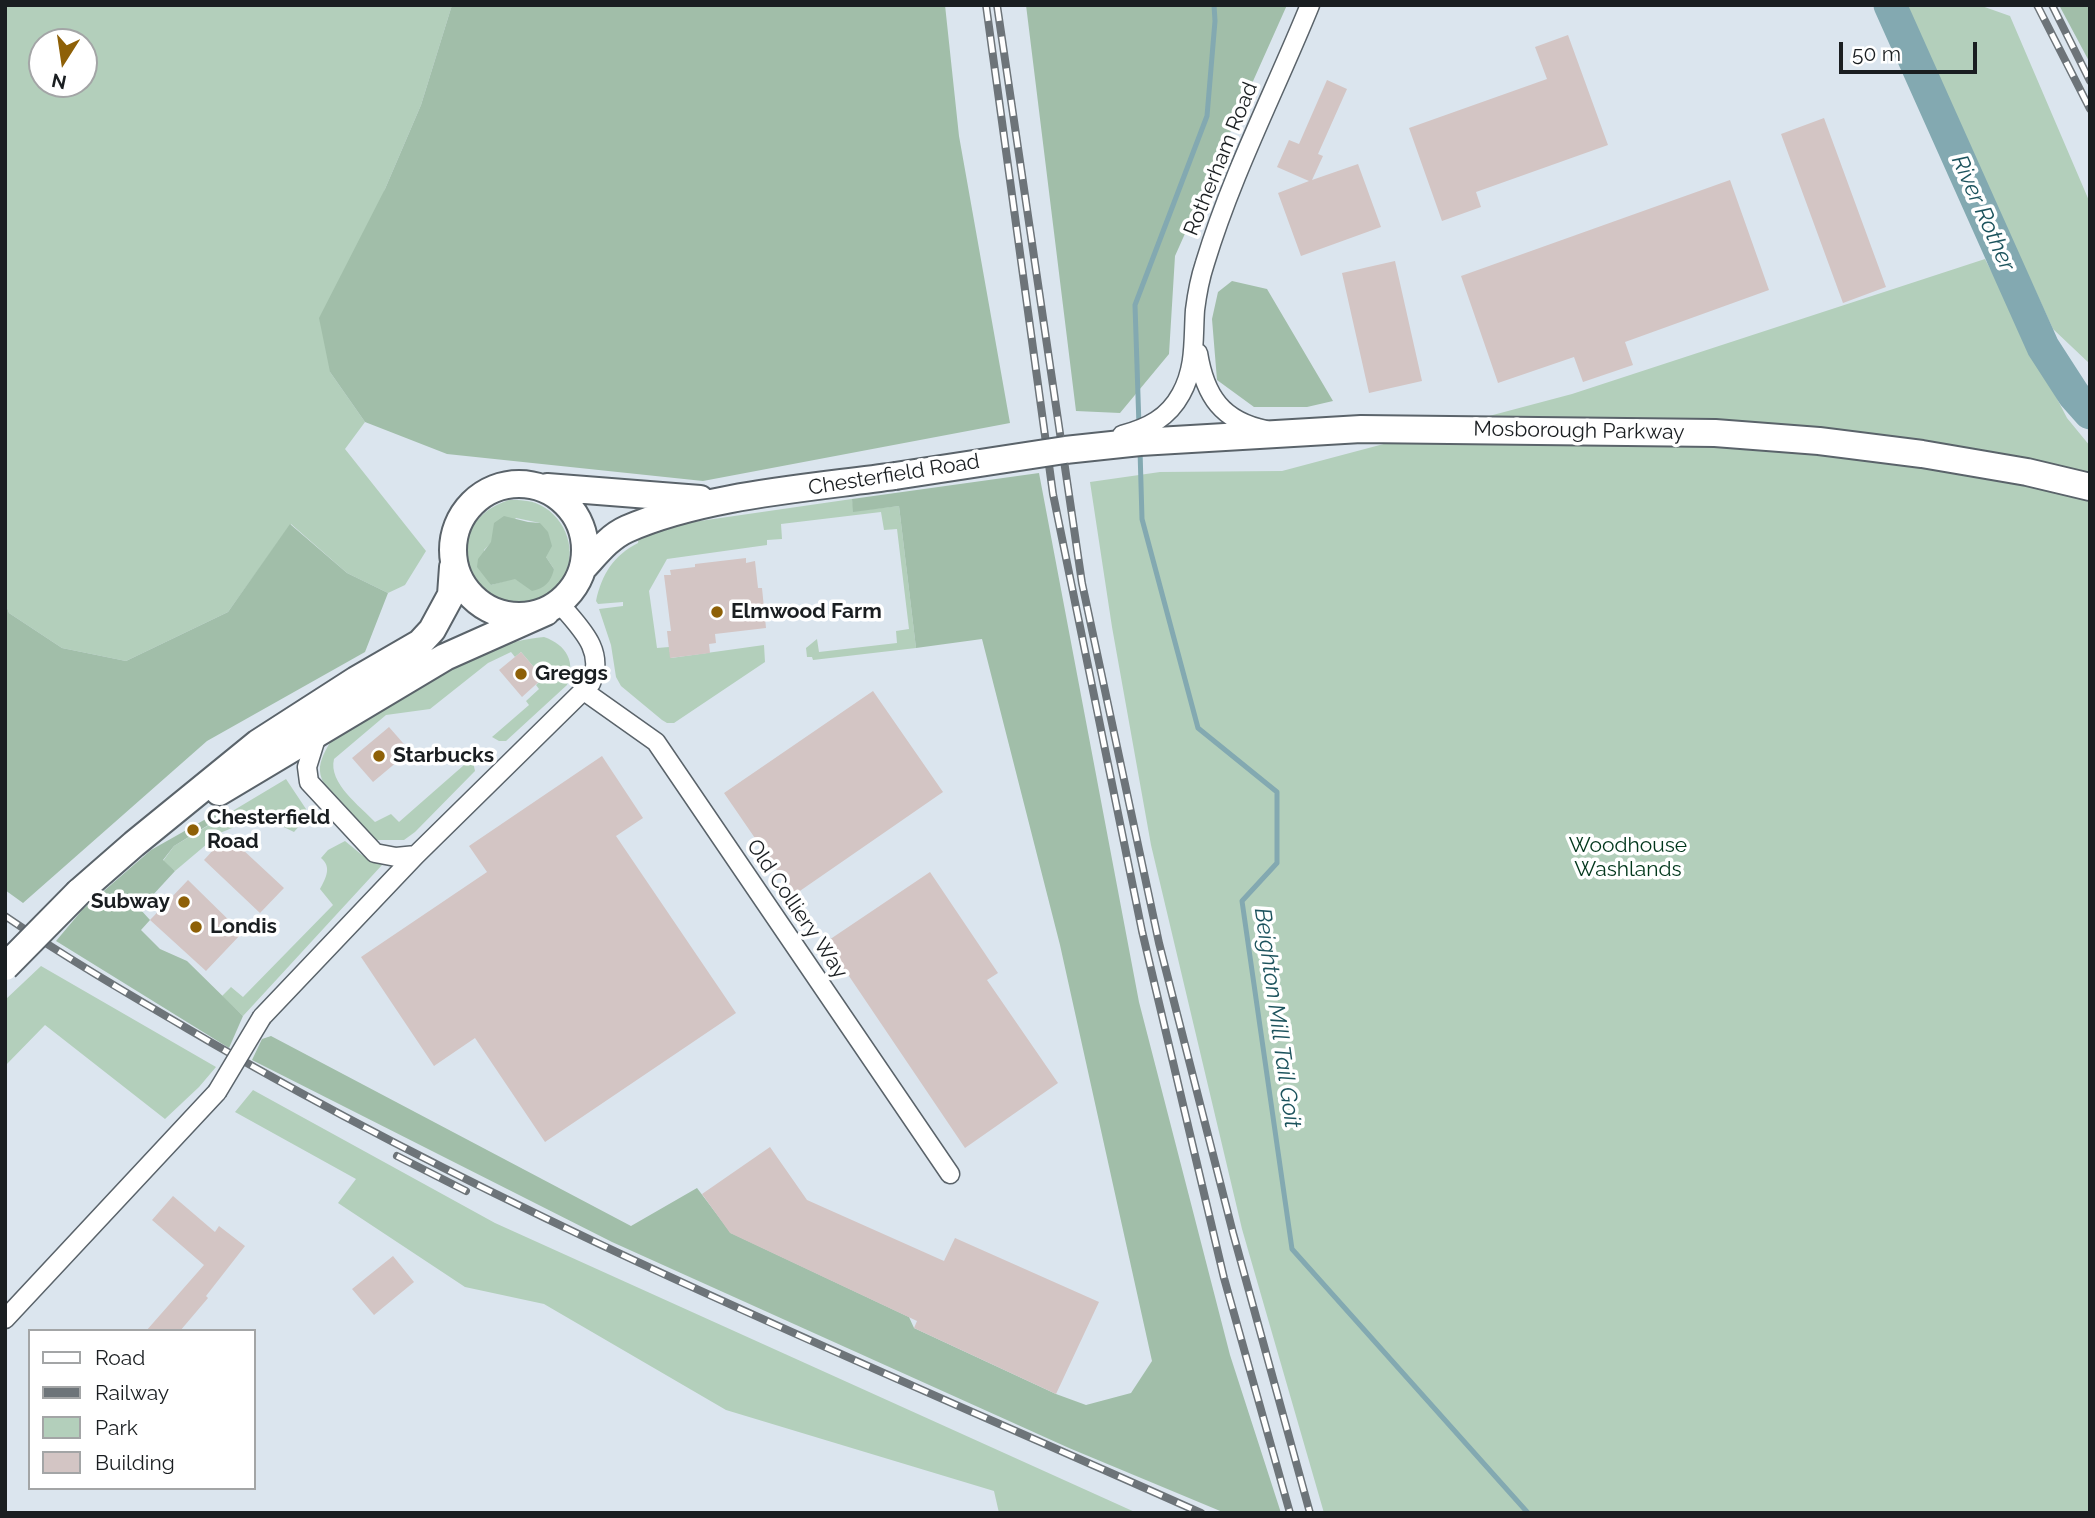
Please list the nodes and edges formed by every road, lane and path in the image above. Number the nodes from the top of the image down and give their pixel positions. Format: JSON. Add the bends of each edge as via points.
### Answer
{"nodes":[{"id":1,"x":1310,"y":5,"type":"edge"},
{"id":2,"x":1195,"y":336,"type":"junction"},
{"id":3,"x":1291,"y":434,"type":"junction"},
{"id":4,"x":1142,"y":435,"type":"junction"},
{"id":5,"x":1065,"y":450,"type":"joint"},
{"id":6,"x":542,"y":487,"type":"junction"},
{"id":7,"x":2090,"y":488,"type":"edge"},
{"id":8,"x":723,"y":500,"type":"junction"},
{"id":9,"x":453,"y":566,"type":"junction"},
{"id":10,"x":583,"y":568,"type":"junction"},
{"id":11,"x":553,"y":608,"type":"junction"},
{"id":12,"x":584,"y":691,"type":"junction"},
{"id":13,"x":317,"y":735,"type":"junction"},
{"id":14,"x":134,"y":844,"type":"junction"},
{"id":15,"x":416,"y":855,"type":"junction"},
{"id":16,"x":5,"y":967,"type":"edge"},
{"id":17,"x":950,"y":1174,"type":"dead end"},
{"id":18,"x":5,"y":1320,"type":"edge"}],
"edges":[{"from":1,"to":2,"type":"street","name":"Rotherham Road","via":[[1217,221],[1200,280]]},
{"from":2,"to":3,"type":"street","via":[[1205,384],[1217,404],[1249,425]]},
{"from":2,"to":4,"type":"street","via":[[1191,369],[1182,392],[1166,415]]},
{"from":3,"to":4,"type":"highway","name":"Mosborough Parkway"},
{"from":3,"to":7,"type":"highway","name":"Mosborough Parkway","via":[[1360,429],[1715,433],[1922,453]]},
{"from":4,"to":5,"type":"highway","name":"Mosborough Parkway"},
{"from":5,"to":8,"type":"highway","name":"Chesterfield Road","bridge":true},
{"from":6,"to":8,"type":"highway","name":"Chesterfield Road"},
{"from":6,"to":9,"type":"highway","via":[[506,484],[485,492],[458,519]]},
{"from":6,"to":10,"type":"highway","via":[[569,505],[582,527]]},
{"from":8,"to":10,"type":"highway","name":"Chesterfield Road","via":[[626,529]]},
{"from":9,"to":11,"type":"highway","via":[[461,586],[490,609],[512,615]]},
{"from":9,"to":14,"type":"highway","via":[[451,595],[420,642],[258,743]]},
{"from":10,"to":11,"type":"highway","via":[[573,589]]},
{"from":11,"to":12,"type":"street","via":[[589,639],[596,658],[594,675]]},
{"from":11,"to":13,"type":"highway","via":[[445,657]]},
{"from":12,"to":15,"type":"street"},
{"from":12,"to":17,"type":"street","name":"Old Colliery Way","via":[[656,742]]},
{"from":13,"to":14,"type":"highway"},
{"from":13,"to":15,"type":"street","via":[[307,767],[309,782],[375,853]]},
{"from":14,"to":16,"type":"highway","bridge":true},
{"from":15,"to":18,"type":"street","bridge":true,"via":[[262,1017],[217,1092]]}]}
